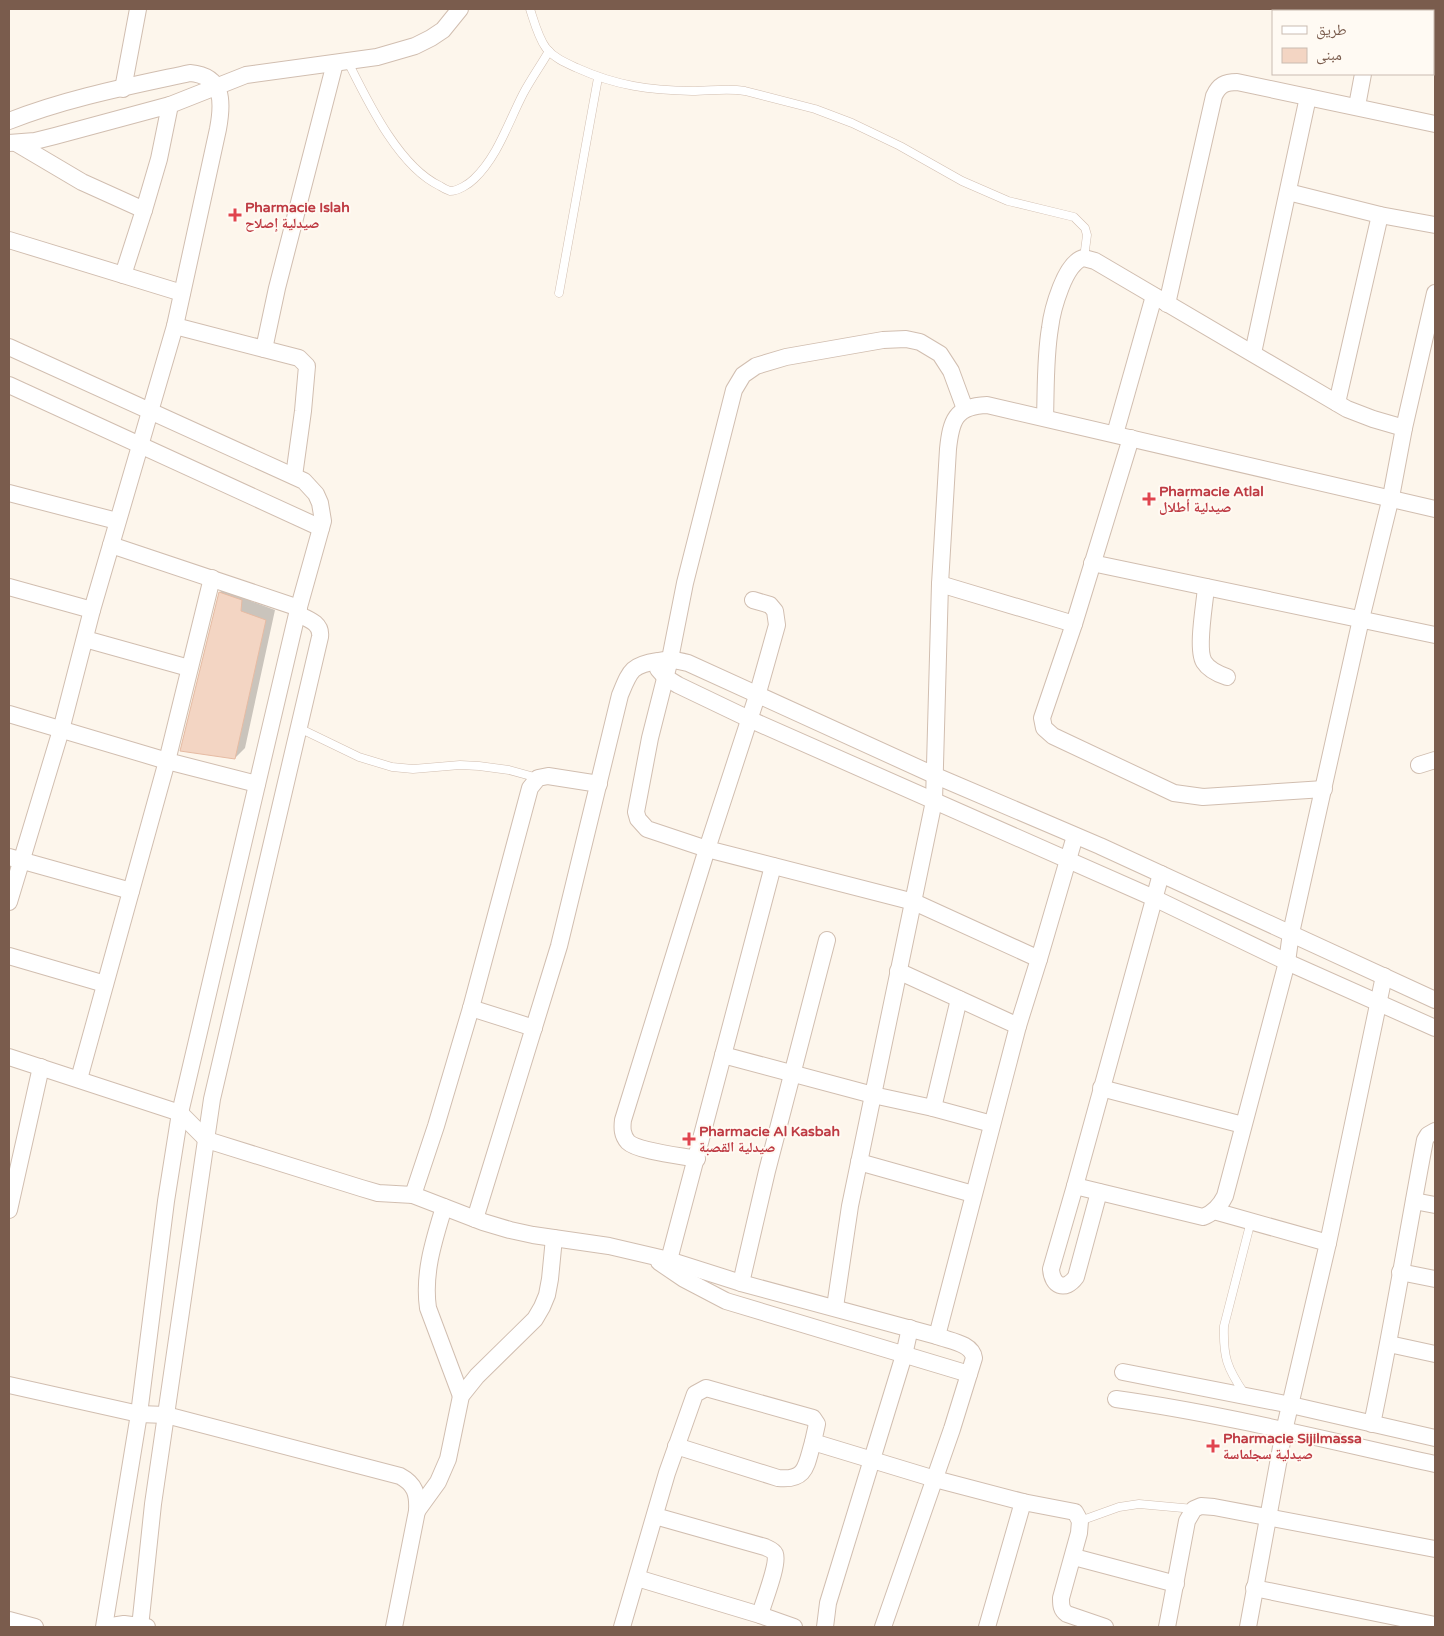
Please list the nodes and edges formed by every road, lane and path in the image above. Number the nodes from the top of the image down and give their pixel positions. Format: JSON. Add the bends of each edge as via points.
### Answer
{"nodes":[{"id":1,"x":138,"y":9,"type":"edge"},
{"id":2,"x":460,"y":9,"type":"edge"},
{"id":3,"x":530,"y":9,"type":"edge"},
{"id":4,"x":549,"y":52,"type":"junction"},
{"id":5,"x":342,"y":63,"type":"junction"},
{"id":6,"x":1363,"y":75,"type":"edge"},
{"id":7,"x":598,"y":78,"type":"junction"},
{"id":8,"x":218,"y":86,"type":"junction"},
{"id":9,"x":123,"y":88,"type":"junction"},
{"id":10,"x":1308,"y":97,"type":"junction"},
{"id":11,"x":170,"y":105,"type":"junction"},
{"id":12,"x":1356,"y":106,"type":"junction"},
{"id":13,"x":9,"y":120,"type":"edge"},
{"id":14,"x":1435,"y":124,"type":"edge"},
{"id":15,"x":12,"y":143,"type":"edge"},
{"id":16,"x":1288,"y":192,"type":"junction"},
{"id":17,"x":144,"y":210,"type":"junction"},
{"id":18,"x":1380,"y":215,"type":"junction"},
{"id":19,"x":1435,"y":225,"type":"edge"},
{"id":20,"x":9,"y":240,"type":"edge"},
{"id":21,"x":1084,"y":258,"type":"junction"},
{"id":22,"x":123,"y":275,"type":"junction"},
{"id":23,"x":182,"y":293,"type":"junction"},
{"id":24,"x":559,"y":293,"type":"dead end"},
{"id":25,"x":1435,"y":293,"type":"edge"},
{"id":26,"x":1160,"y":300,"type":"junction"},
{"id":27,"x":1432,"y":319,"type":"edge"},
{"id":28,"x":175,"y":326,"type":"junction"},
{"id":29,"x":9,"y":346,"type":"edge"},
{"id":30,"x":264,"y":349,"type":"junction"},
{"id":31,"x":1254,"y":353,"type":"junction"},
{"id":32,"x":9,"y":385,"type":"edge"},
{"id":33,"x":1338,"y":403,"type":"junction"},
{"id":34,"x":965,"y":409,"type":"junction"},
{"id":35,"x":150,"y":411,"type":"junction"},
{"id":36,"x":1045,"y":418,"type":"junction"},
{"id":37,"x":1404,"y":428,"type":"junction"},
{"id":38,"x":1123,"y":436,"type":"junction"},
{"id":39,"x":140,"y":444,"type":"junction"},
{"id":40,"x":294,"y":476,"type":"junction"},
{"id":41,"x":9,"y":494,"type":"edge"},
{"id":42,"x":1391,"y":497,"type":"junction"},
{"id":43,"x":1435,"y":509,"type":"edge"},
{"id":44,"x":117,"y":522,"type":"junction"},
{"id":45,"x":321,"y":528,"type":"junction"},
{"id":46,"x":111,"y":545,"type":"junction"},
{"id":47,"x":1092,"y":563,"type":"junction"},
{"id":48,"x":212,"y":578,"type":"junction"},
{"id":49,"x":940,"y":584,"type":"junction"},
{"id":50,"x":9,"y":587,"type":"edge"},
{"id":51,"x":1206,"y":587,"type":"junction"},
{"id":52,"x":753,"y":600,"type":"dead end"},
{"id":53,"x":92,"y":610,"type":"junction"},
{"id":54,"x":298,"y":611,"type":"junction"},
{"id":55,"x":1361,"y":619,"type":"junction"},
{"id":56,"x":1074,"y":624,"type":"junction"},
{"id":57,"x":1435,"y":635,"type":"edge"},
{"id":58,"x":85,"y":639,"type":"junction"},
{"id":59,"x":670,"y":659,"type":"junction"},
{"id":60,"x":652,"y":662,"type":"junction"},
{"id":61,"x":189,"y":668,"type":"junction"},
{"id":62,"x":665,"y":676,"type":"junction"},
{"id":63,"x":1227,"y":677,"type":"dead end"},
{"id":64,"x":757,"y":696,"type":"junction"},
{"id":65,"x":9,"y":714,"type":"edge"},
{"id":66,"x":749,"y":719,"type":"junction"},
{"id":67,"x":272,"y":721,"type":"junction"},
{"id":68,"x":299,"y":728,"type":"junction"},
{"id":69,"x":61,"y":730,"type":"junction"},
{"id":70,"x":1435,"y":760,"type":"edge"},
{"id":71,"x":167,"y":761,"type":"junction"},
{"id":72,"x":1419,"y":765,"type":"dead end"},
{"id":73,"x":936,"y":776,"type":"junction"},
{"id":74,"x":538,"y":778,"type":"junction"},
{"id":75,"x":258,"y":784,"type":"junction"},
{"id":76,"x":598,"y":784,"type":"junction"},
{"id":77,"x":1324,"y":789,"type":"junction"},
{"id":78,"x":934,"y":801,"type":"junction"},
{"id":79,"x":1075,"y":836,"type":"junction"},
{"id":80,"x":707,"y":848,"type":"junction"},
{"id":81,"x":15,"y":859,"type":"edge"},
{"id":82,"x":1067,"y":859,"type":"junction"},
{"id":83,"x":773,"y":866,"type":"junction"},
{"id":84,"x":1161,"y":874,"type":"junction"},
{"id":85,"x":131,"y":891,"type":"junction"},
{"id":86,"x":1154,"y":898,"type":"junction"},
{"id":87,"x":9,"y":902,"type":"edge"},
{"id":88,"x":914,"y":902,"type":"junction"},
{"id":89,"x":1291,"y":933,"type":"junction"},
{"id":90,"x":827,"y":940,"type":"dead end"},
{"id":91,"x":9,"y":956,"type":"edge"},
{"id":92,"x":1039,"y":959,"type":"junction"},
{"id":93,"x":1287,"y":962,"type":"junction"},
{"id":94,"x":898,"y":971,"type":"junction"},
{"id":95,"x":1384,"y":976,"type":"junction"},
{"id":96,"x":105,"y":984,"type":"junction"},
{"id":97,"x":959,"y":999,"type":"junction"},
{"id":98,"x":1435,"y":1000,"type":"edge"},
{"id":99,"x":1377,"y":1003,"type":"junction"},
{"id":100,"x":471,"y":1008,"type":"junction"},
{"id":101,"x":1018,"y":1026,"type":"junction"},
{"id":102,"x":534,"y":1028,"type":"junction"},
{"id":103,"x":1435,"y":1028,"type":"edge"},
{"id":104,"x":723,"y":1055,"type":"junction"},
{"id":105,"x":9,"y":1057,"type":"edge"},
{"id":106,"x":40,"y":1067,"type":"junction"},
{"id":107,"x":792,"y":1074,"type":"junction"},
{"id":108,"x":79,"y":1079,"type":"junction"},
{"id":109,"x":1101,"y":1088,"type":"junction"},
{"id":110,"x":873,"y":1095,"type":"junction"},
{"id":111,"x":933,"y":1108,"type":"junction"},
{"id":112,"x":180,"y":1113,"type":"junction"},
{"id":113,"x":992,"y":1124,"type":"junction"},
{"id":114,"x":1243,"y":1125,"type":"junction"},
{"id":115,"x":1435,"y":1131,"type":"edge"},
{"id":116,"x":207,"y":1140,"type":"junction"},
{"id":117,"x":697,"y":1159,"type":"junction"},
{"id":118,"x":859,"y":1162,"type":"junction"},
{"id":119,"x":1075,"y":1186,"type":"junction"},
{"id":120,"x":1099,"y":1192,"type":"junction"},
{"id":121,"x":974,"y":1194,"type":"junction"},
{"id":122,"x":413,"y":1195,"type":"junction"},
{"id":123,"x":1414,"y":1201,"type":"junction"},
{"id":124,"x":1435,"y":1205,"type":"edge"},
{"id":125,"x":444,"y":1207,"type":"junction"},
{"id":126,"x":9,"y":1210,"type":"edge"},
{"id":127,"x":1214,"y":1211,"type":"junction"},
{"id":128,"x":475,"y":1219,"type":"junction"},
{"id":129,"x":1251,"y":1221,"type":"junction"},
{"id":130,"x":554,"y":1238,"type":"junction"},
{"id":131,"x":1328,"y":1243,"type":"junction"},
{"id":132,"x":650,"y":1256,"type":"junction"},
{"id":133,"x":669,"y":1260,"type":"junction"},
{"id":134,"x":1400,"y":1272,"type":"junction"},
{"id":135,"x":1435,"y":1279,"type":"edge"},
{"id":136,"x":741,"y":1282,"type":"junction"},
{"id":137,"x":835,"y":1307,"type":"junction"},
{"id":138,"x":910,"y":1328,"type":"junction"},
{"id":139,"x":937,"y":1336,"type":"junction"},
{"id":140,"x":1389,"y":1344,"type":"junction"},
{"id":141,"x":1435,"y":1354,"type":"edge"},
{"id":142,"x":904,"y":1355,"type":"junction"},
{"id":143,"x":1123,"y":1372,"type":"dead end"},
{"id":144,"x":969,"y":1374,"type":"junction"},
{"id":145,"x":9,"y":1385,"type":"edge"},
{"id":146,"x":1183,"y":1385,"type":"junction"},
{"id":147,"x":461,"y":1396,"type":"junction"},
{"id":148,"x":1246,"y":1397,"type":"junction"},
{"id":149,"x":1116,"y":1399,"type":"dead end"},
{"id":150,"x":1290,"y":1405,"type":"junction"},
{"id":151,"x":1179,"y":1409,"type":"junction"},
{"id":152,"x":139,"y":1414,"type":"junction"},
{"id":153,"x":166,"y":1415,"type":"junction"},
{"id":154,"x":1372,"y":1424,"type":"junction"},
{"id":155,"x":1284,"y":1431,"type":"junction"},
{"id":156,"x":1435,"y":1438,"type":"edge"},
{"id":157,"x":813,"y":1442,"type":"junction"},
{"id":158,"x":676,"y":1446,"type":"junction"},
{"id":159,"x":872,"y":1460,"type":"junction"},
{"id":160,"x":1435,"y":1464,"type":"edge"},
{"id":161,"x":935,"y":1479,"type":"junction"},
{"id":162,"x":1023,"y":1502,"type":"junction"},
{"id":163,"x":1194,"y":1509,"type":"junction"},
{"id":164,"x":417,"y":1511,"type":"junction"},
{"id":165,"x":655,"y":1516,"type":"junction"},
{"id":166,"x":1268,"y":1516,"type":"junction"},
{"id":167,"x":1080,"y":1521,"type":"junction"},
{"id":168,"x":1435,"y":1549,"type":"edge"},
{"id":169,"x":1074,"y":1557,"type":"junction"},
{"id":170,"x":637,"y":1578,"type":"junction"},
{"id":171,"x":1176,"y":1584,"type":"junction"},
{"id":172,"x":1254,"y":1588,"type":"junction"},
{"id":173,"x":760,"y":1614,"type":"junction"},
{"id":174,"x":9,"y":1620,"type":"edge"},
{"id":175,"x":1435,"y":1624,"type":"edge"},
{"id":176,"x":35,"y":1627,"type":"edge"},
{"id":177,"x":104,"y":1627,"type":"edge"},
{"id":178,"x":143,"y":1627,"type":"edge"},
{"id":179,"x":394,"y":1627,"type":"edge"},
{"id":180,"x":622,"y":1627,"type":"edge"},
{"id":181,"x":794,"y":1627,"type":"edge"},
{"id":182,"x":825,"y":1627,"type":"edge"},
{"id":183,"x":883,"y":1627,"type":"edge"},
{"id":184,"x":987,"y":1627,"type":"edge"},
{"id":185,"x":1105,"y":1627,"type":"edge"},
{"id":186,"x":1167,"y":1627,"type":"edge"},
{"id":187,"x":1248,"y":1627,"type":"edge"}],
"edges":[{"from":1,"to":9,"type":"street"},
{"from":2,"to":5,"type":"street","via":[[443,30],[416,46]]},
{"from":3,"to":4,"type":"lane"},
{"from":4,"to":5,"type":"lane","via":[[485,166],[473,180],[449,191],[419,172],[393,141]]},
{"from":4,"to":7,"type":"lane"},
{"from":5,"to":8,"type":"street","via":[[254,74]]},
{"from":5,"to":30,"type":"street","via":[[277,288]]},
{"from":6,"to":12,"type":"street"},
{"from":7,"to":21,"type":"lane","via":[[642,88],[745,90],[835,116],[1008,201],[1074,217],[1087,235]]},
{"from":7,"to":24,"type":"lane"},
{"from":8,"to":9,"type":"street","via":[[205,76],[190,73]]},
{"from":8,"to":11,"type":"street"},
{"from":8,"to":23,"type":"street","via":[[220,120]]},
{"from":9,"to":13,"type":"street"},
{"from":10,"to":12,"type":"street"},
{"from":10,"to":16,"type":"street"},
{"from":10,"to":26,"type":"street","via":[[1237,82],[1217,88]]},
{"from":11,"to":15,"type":"street","via":[[63,134]]},
{"from":11,"to":17,"type":"street"},
{"from":12,"to":14,"type":"street"},
{"from":15,"to":17,"type":"street","via":[[82,182]]},
{"from":16,"to":18,"type":"street"},
{"from":16,"to":31,"type":"street"},
{"from":17,"to":22,"type":"street"},
{"from":18,"to":19,"type":"street"},
{"from":18,"to":33,"type":"street"},
{"from":20,"to":22,"type":"street"},
{"from":21,"to":26,"type":"street","via":[[1095,261]]},
{"from":21,"to":36,"type":"street","via":[[1071,268],[1053,309]]},
{"from":22,"to":23,"type":"street"},
{"from":23,"to":28,"type":"street"},
{"from":25,"to":27,"type":"street"},
{"from":26,"to":31,"type":"street"},
{"from":26,"to":38,"type":"street"},
{"from":27,"to":37,"type":"street"},
{"from":28,"to":30,"type":"street"},
{"from":28,"to":35,"type":"street"},
{"from":29,"to":35,"type":"street"},
{"from":30,"to":40,"type":"street","via":[[299,358],[307,366]]},
{"from":31,"to":33,"type":"street"},
{"from":32,"to":39,"type":"street"},
{"from":33,"to":37,"type":"street","via":[[1359,414]]},
{"from":34,"to":36,"type":"street","via":[[988,405]]},
{"from":34,"to":49,"type":"street","via":[[955,418],[950,430]]},
{"from":34,"to":59,"type":"street","via":[[951,371],[940,354],[920,342],[882,340],[786,357],[756,366],[743,375],[734,390],[685,583]]},
{"from":35,"to":39,"type":"street"},
{"from":35,"to":40,"type":"street"},
{"from":36,"to":38,"type":"street"},
{"from":37,"to":42,"type":"street"},
{"from":38,"to":42,"type":"street"},
{"from":38,"to":47,"type":"street"},
{"from":39,"to":44,"type":"street"},
{"from":39,"to":45,"type":"street"},
{"from":40,"to":45,"type":"street","via":[[316,494],[322,511]]},
{"from":41,"to":44,"type":"street"},
{"from":42,"to":43,"type":"street"},
{"from":42,"to":55,"type":"street"},
{"from":44,"to":46,"type":"street"},
{"from":45,"to":54,"type":"street"},
{"from":46,"to":48,"type":"street"},
{"from":46,"to":53,"type":"street"},
{"from":47,"to":51,"type":"street"},
{"from":47,"to":56,"type":"street"},
{"from":48,"to":54,"type":"street"},
{"from":48,"to":61,"type":"street"},
{"from":49,"to":56,"type":"street"},
{"from":49,"to":73,"type":"street"},
{"from":50,"to":53,"type":"street"},
{"from":51,"to":55,"type":"street"},
{"from":51,"to":63,"type":"street","via":[[1200,652],[1204,663]]},
{"from":52,"to":64,"type":"street","via":[[770,605],[777,619]]},
{"from":53,"to":58,"type":"street"},
{"from":54,"to":67,"type":"street"},
{"from":54,"to":68,"type":"street","via":[[321,631]]},
{"from":55,"to":57,"type":"street"},
{"from":55,"to":77,"type":"street"},
{"from":56,"to":77,"type":"street","via":[[1042,718],[1044,728],[1052,736],[1187,796]]},
{"from":58,"to":61,"type":"street"},
{"from":58,"to":69,"type":"street"},
{"from":59,"to":60,"type":"street"},
{"from":59,"to":62,"type":"street"},
{"from":59,"to":64,"type":"street","via":[[688,663]]},
{"from":60,"to":62,"type":"street"},
{"from":60,"to":76,"type":"street","via":[[639,665],[626,680]]},
{"from":61,"to":71,"type":"street"},
{"from":62,"to":66,"type":"street"},
{"from":62,"to":80,"type":"street","via":[[636,812],[647,829]]},
{"from":64,"to":66,"type":"street"},
{"from":64,"to":73,"type":"street"},
{"from":65,"to":69,"type":"street"},
{"from":66,"to":78,"type":"street"},
{"from":66,"to":80,"type":"street"},
{"from":67,"to":68,"type":"street"},
{"from":67,"to":75,"type":"street"},
{"from":68,"to":74,"type":"lane","via":[[359,757],[392,768],[479,766]]},
{"from":68,"to":116,"type":"street","via":[[212,1099]]},
{"from":69,"to":71,"type":"street"},
{"from":69,"to":81,"type":"street"},
{"from":70,"to":72,"type":"street"},
{"from":71,"to":75,"type":"street"},
{"from":71,"to":85,"type":"street"},
{"from":73,"to":78,"type":"street"},
{"from":73,"to":79,"type":"street"},
{"from":74,"to":76,"type":"street","via":[[548,776]]},
{"from":74,"to":100,"type":"street","via":[[530,788]]},
{"from":75,"to":112,"type":"street"},
{"from":76,"to":102,"type":"street","via":[[559,946]]},
{"from":77,"to":89,"type":"street"},
{"from":78,"to":82,"type":"street"},
{"from":78,"to":88,"type":"street"},
{"from":79,"to":82,"type":"street"},
{"from":79,"to":84,"type":"street"},
{"from":80,"to":83,"type":"street"},
{"from":80,"to":117,"type":"street","via":[[622,1130],[628,1141],[640,1148]]},
{"from":81,"to":85,"type":"street"},
{"from":81,"to":87,"type":"street"},
{"from":82,"to":86,"type":"street"},
{"from":82,"to":92,"type":"street"},
{"from":83,"to":88,"type":"street"},
{"from":83,"to":104,"type":"street"},
{"from":84,"to":86,"type":"street"},
{"from":84,"to":89,"type":"street"},
{"from":85,"to":96,"type":"street"},
{"from":86,"to":93,"type":"street"},
{"from":86,"to":109,"type":"street"},
{"from":88,"to":92,"type":"street"},
{"from":88,"to":94,"type":"street"},
{"from":89,"to":93,"type":"street"},
{"from":89,"to":95,"type":"street"},
{"from":90,"to":107,"type":"street"},
{"from":91,"to":96,"type":"street"},
{"from":92,"to":101,"type":"street"},
{"from":93,"to":99,"type":"street"},
{"from":93,"to":114,"type":"street"},
{"from":94,"to":97,"type":"street"},
{"from":94,"to":110,"type":"street"},
{"from":95,"to":98,"type":"street"},
{"from":95,"to":99,"type":"street"},
{"from":96,"to":108,"type":"street"},
{"from":97,"to":101,"type":"street"},
{"from":97,"to":111,"type":"street"},
{"from":99,"to":103,"type":"street"},
{"from":99,"to":131,"type":"street"},
{"from":100,"to":102,"type":"street"},
{"from":100,"to":122,"type":"street"},
{"from":101,"to":113,"type":"street"},
{"from":102,"to":128,"type":"street"},
{"from":104,"to":107,"type":"street"},
{"from":104,"to":117,"type":"street"},
{"from":105,"to":106,"type":"street"},
{"from":106,"to":108,"type":"street"},
{"from":106,"to":126,"type":"street"},
{"from":107,"to":110,"type":"street"},
{"from":107,"to":136,"type":"street"},
{"from":108,"to":112,"type":"street"},
{"from":109,"to":114,"type":"street"},
{"from":109,"to":119,"type":"street"},
{"from":110,"to":111,"type":"street"},
{"from":110,"to":118,"type":"street"},
{"from":111,"to":113,"type":"street"},
{"from":112,"to":116,"type":"street"},
{"from":112,"to":152,"type":"street"},
{"from":113,"to":121,"type":"street"},
{"from":114,"to":127,"type":"street","via":[[1225,1196]]},
{"from":115,"to":123,"type":"street","via":[[1425,1140]]},
{"from":116,"to":122,"type":"street","via":[[361,1188]]},
{"from":116,"to":153,"type":"street"},
{"from":117,"to":133,"type":"street"},
{"from":118,"to":121,"type":"street"},
{"from":118,"to":137,"type":"street"},
{"from":119,"to":120,"type":"street"},
{"from":119,"to":120,"type":"street","via":[[1051,1268],[1052,1277],[1061,1285],[1067,1285],[1076,1277]]},
{"from":120,"to":127,"type":"street","via":[[1203,1217]]},
{"from":121,"to":139,"type":"street"},
{"from":122,"to":125,"type":"street"},
{"from":123,"to":124,"type":"street"},
{"from":123,"to":134,"type":"street"},
{"from":125,"to":128,"type":"street"},
{"from":125,"to":147,"type":"street","via":[[432,1249],[426,1293],[428,1308]]},
{"from":127,"to":129,"type":"street"},
{"from":128,"to":130,"type":"street","via":[[510,1230]]},
{"from":129,"to":131,"type":"street"},
{"from":129,"to":148,"type":"lane","via":[[1224,1326],[1223,1344],[1231,1374]]},
{"from":130,"to":132,"type":"street"},
{"from":130,"to":147,"type":"street","via":[[550,1279],[542,1307]]},
{"from":131,"to":150,"type":"street"},
{"from":132,"to":133,"type":"street"},
{"from":132,"to":142,"type":"street","via":[[726,1301]]},
{"from":133,"to":136,"type":"street"},
{"from":134,"to":135,"type":"street"},
{"from":134,"to":140,"type":"street"},
{"from":136,"to":137,"type":"street"},
{"from":137,"to":138,"type":"street"},
{"from":138,"to":139,"type":"street"},
{"from":138,"to":142,"type":"street"},
{"from":139,"to":144,"type":"street","via":[[971,1350],[974,1358]]},
{"from":140,"to":141,"type":"street"},
{"from":140,"to":154,"type":"street"},
{"from":142,"to":144,"type":"street"},
{"from":142,"to":159,"type":"street"},
{"from":143,"to":146,"type":"street"},
{"from":144,"to":161,"type":"street"},
{"from":145,"to":152,"type":"street"},
{"from":146,"to":148,"type":"street"},
{"from":146,"to":151,"type":"street"},
{"from":147,"to":164,"type":"street","via":[[444,1471]]},
{"from":148,"to":150,"type":"street"},
{"from":149,"to":151,"type":"street"},
{"from":150,"to":154,"type":"street"},
{"from":150,"to":155,"type":"street"},
{"from":151,"to":155,"type":"street"},
{"from":152,"to":153,"type":"street"},
{"from":152,"to":177,"type":"street"},
{"from":153,"to":164,"type":"street","via":[[400,1476],[416,1490]]},
{"from":153,"to":178,"type":"street","via":[[145,1572]]},
{"from":154,"to":156,"type":"street"},
{"from":155,"to":160,"type":"street"},
{"from":155,"to":166,"type":"street"},
{"from":157,"to":158,"type":"street","via":[[804,1472],[787,1479]]},
{"from":157,"to":158,"type":"street","via":[[817,1424],[813,1418],[706,1388],[695,1394]]},
{"from":157,"to":159,"type":"street"},
{"from":158,"to":165,"type":"street"},
{"from":159,"to":161,"type":"street"},
{"from":159,"to":182,"type":"street","via":[[828,1603]]},
{"from":161,"to":162,"type":"street"},
{"from":161,"to":183,"type":"street"},
{"from":162,"to":167,"type":"street","via":[[1071,1510]]},
{"from":162,"to":184,"type":"street"},
{"from":163,"to":166,"type":"street","via":[[1214,1507]]},
{"from":163,"to":167,"type":"lane","via":[[1140,1504],[1119,1507]]},
{"from":163,"to":171,"type":"street","via":[[1187,1521]]},
{"from":164,"to":179,"type":"street"},
{"from":165,"to":170,"type":"street"},
{"from":165,"to":173,"type":"street","via":[[773,1552],[775,1564]]},
{"from":166,"to":168,"type":"street"},
{"from":166,"to":172,"type":"street"},
{"from":167,"to":169,"type":"street"},
{"from":169,"to":171,"type":"street"},
{"from":169,"to":185,"type":"street","via":[[1061,1598],[1063,1610]]},
{"from":170,"to":173,"type":"street"},
{"from":170,"to":180,"type":"street"},
{"from":171,"to":186,"type":"street"},
{"from":172,"to":175,"type":"street"},
{"from":172,"to":187,"type":"street"},
{"from":173,"to":181,"type":"street"},
{"from":174,"to":176,"type":"street"},
{"from":177,"to":178,"type":"street","via":[[124,1624]]}]}
